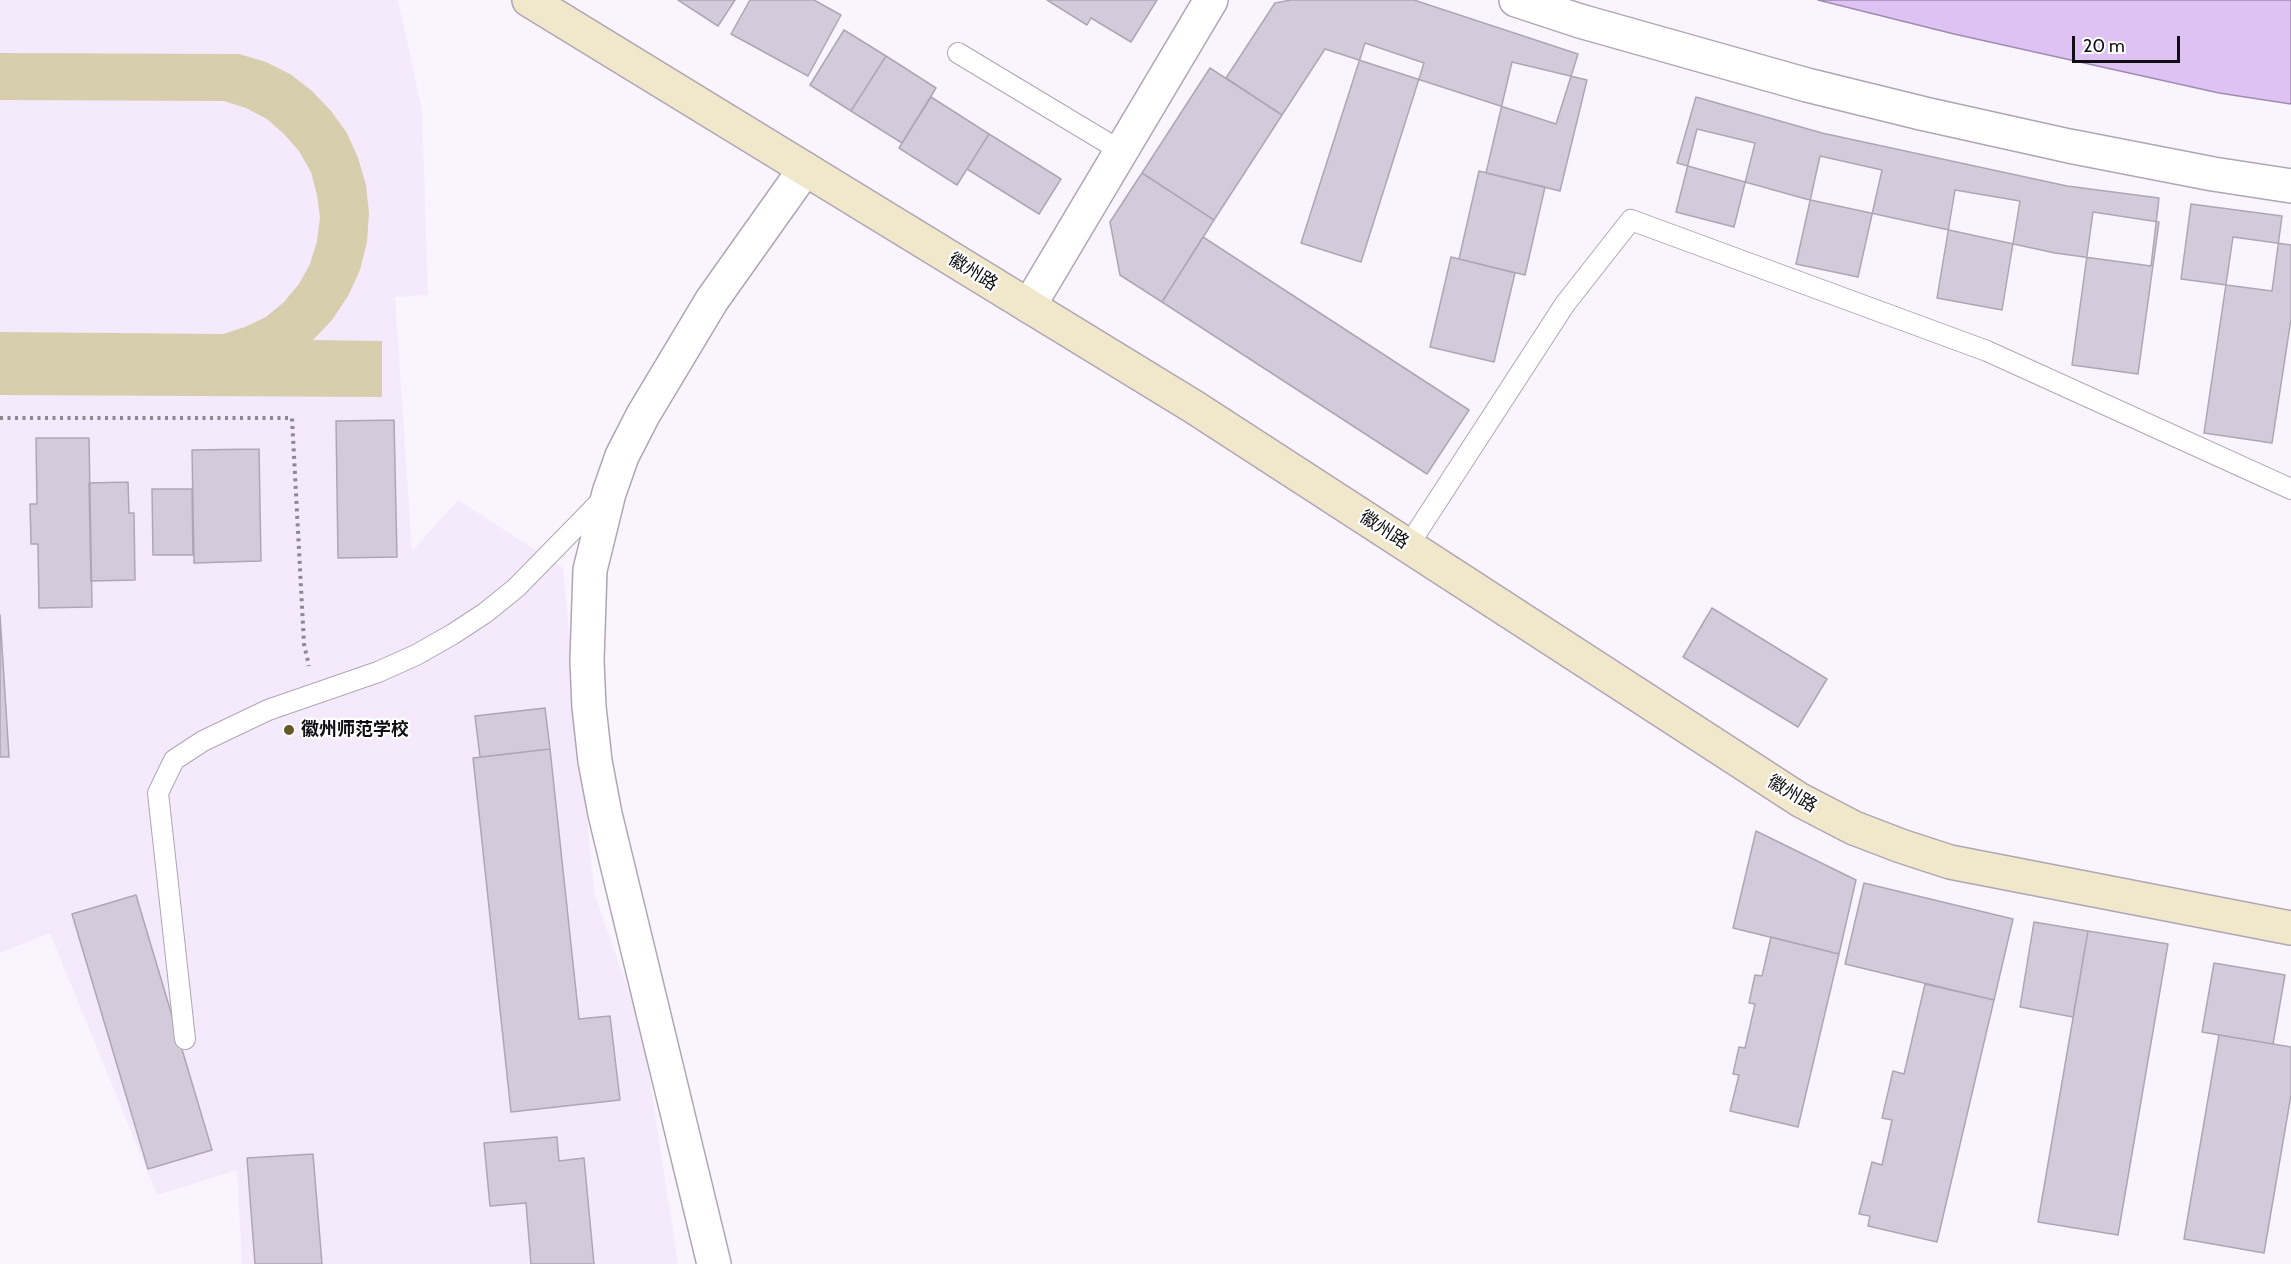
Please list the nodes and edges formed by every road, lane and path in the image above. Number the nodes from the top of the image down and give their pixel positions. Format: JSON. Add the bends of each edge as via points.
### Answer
{"nodes":[{"id":1,"x":529,"y":0,"type":"edge"},
{"id":2,"x":1210,"y":0,"type":"edge"},
{"id":3,"x":1515,"y":0,"type":"edge"},
{"id":4,"x":958,"y":53,"type":"dead end"},
{"id":5,"x":1121,"y":151,"type":"junction"},
{"id":6,"x":805,"y":169,"type":"junction"},
{"id":7,"x":2291,"y":186,"type":"edge"},
{"id":8,"x":1029,"y":306,"type":"junction"},
{"id":9,"x":0,"y":418,"type":"edge"},
{"id":10,"x":2291,"y":489,"type":"edge"},
{"id":11,"x":609,"y":493,"type":"junction"},
{"id":12,"x":1408,"y":546,"type":"junction"},
{"id":13,"x":316,"y":693,"type":"junction"},
{"id":14,"x":2291,"y":928,"type":"edge"},
{"id":15,"x":185,"y":1039,"type":"dead end"},
{"id":16,"x":714,"y":1264,"type":"edge"}],
"edges":[{"from":1,"to":6,"type":"main road","name":"徽州路"},
{"from":2,"to":5,"type":"street"},
{"from":3,"to":7,"type":"street","via":[[1796,82],[1925,114],[2069,146]]},
{"from":4,"to":5,"type":"lane"},
{"from":5,"to":8,"type":"street"},
{"from":6,"to":8,"type":"main road","name":"徽州路"},
{"from":6,"to":11,"type":"street","via":[[712,300],[643,415]]},
{"from":8,"to":12,"type":"main road","name":"徽州路"},
{"from":9,"to":13,"type":"path","via":[[292,418],[304,644]]},
{"from":10,"to":12,"type":"lane","via":[[1987,351],[1630,219],[1565,304]]},
{"from":11,"to":13,"type":"lane","via":[[516,588],[485,613],[416,655]]},
{"from":11,"to":16,"type":"street","via":[[590,570],[589,708],[595,761],[604,814]]},
{"from":12,"to":14,"type":"main road","name":"徽州路","via":[[1800,800],[1854,828],[1950,862]]},
{"from":13,"to":15,"type":"lane","via":[[234,725],[174,760],[158,794]]}]}
